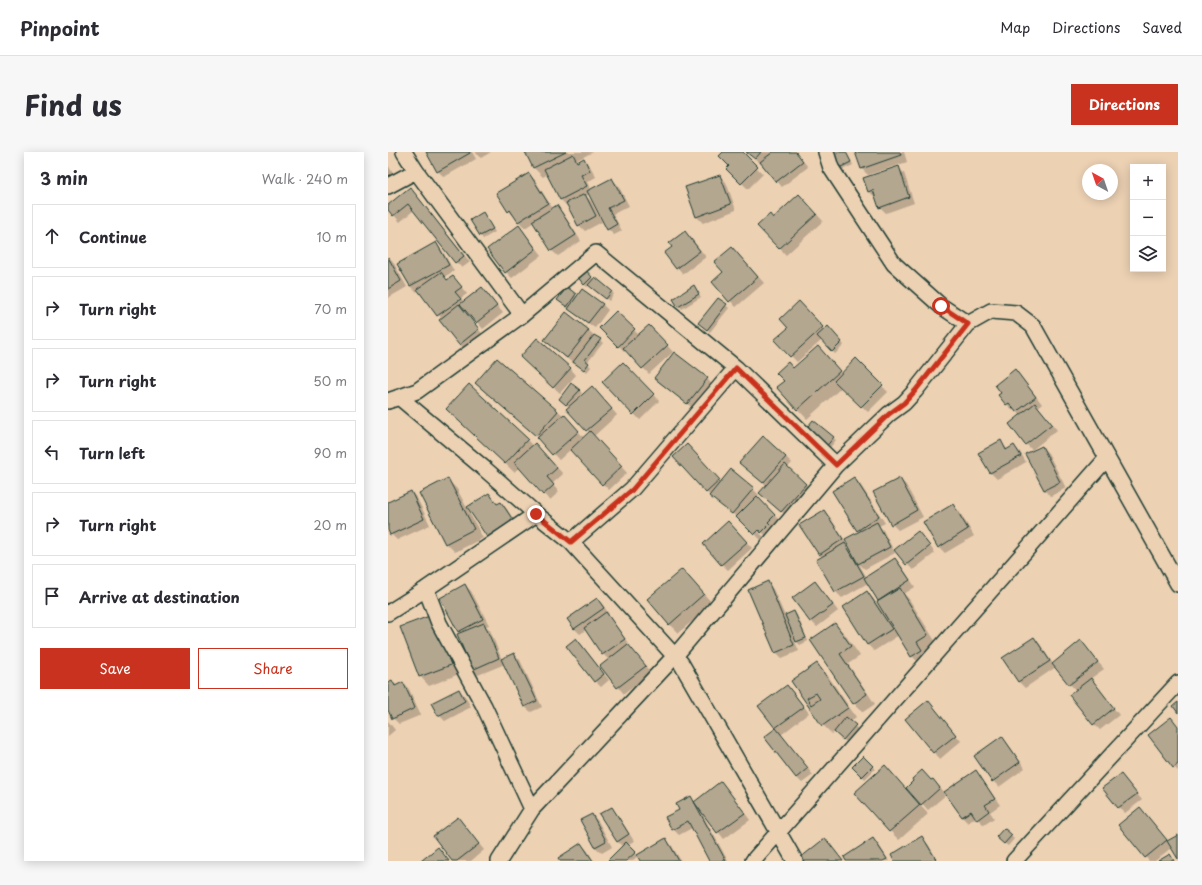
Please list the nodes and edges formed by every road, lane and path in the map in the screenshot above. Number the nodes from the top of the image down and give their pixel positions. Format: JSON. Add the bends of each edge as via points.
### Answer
{"nodes":[{"id":1,"x":404,"y":152,"type":"edge"},
{"id":2,"x":826,"y":152,"type":"edge"},
{"id":3,"x":416,"y":171,"type":"junction"},
{"id":4,"x":388,"y":186,"type":"edge"},
{"id":5,"x":522,"y":315,"type":"junction"},
{"id":6,"x":968,"y":324,"type":"junction"},
{"id":7,"x":736,"y":368,"type":"junction"},
{"id":8,"x":417,"y":392,"type":"junction"},
{"id":9,"x":394,"y":399,"type":"edge"},
{"id":10,"x":417,"y":412,"type":"junction"},
{"id":11,"x":1108,"y":458,"type":"junction"},
{"id":12,"x":836,"y":465,"type":"junction"},
{"id":13,"x":536,"y":514,"type":"junction"},
{"id":14,"x":571,"y":542,"type":"junction"},
{"id":15,"x":1178,"y":584,"type":"edge"},
{"id":16,"x":426,"y":589,"type":"junction"},
{"id":17,"x":388,"y":613,"type":"edge"},
{"id":18,"x":675,"y":656,"type":"junction"},
{"id":19,"x":1178,"y":683,"type":"edge"},
{"id":20,"x":532,"y":809,"type":"junction"},
{"id":21,"x":778,"y":833,"type":"junction"},
{"id":22,"x":499,"y":861,"type":"edge"},
{"id":23,"x":753,"y":861,"type":"edge"},
{"id":24,"x":794,"y":861,"type":"edge"},
{"id":25,"x":1014,"y":861,"type":"edge"}],
"edges":[{"from":1,"to":3,"type":"street"},
{"from":2,"to":6,"type":"street","via":[[831,168],[894,264],[941,306]]},
{"from":3,"to":4,"type":"street"},
{"from":3,"to":5,"type":"street"},
{"from":5,"to":7,"type":"street","via":[[596,253]]},
{"from":5,"to":8,"type":"street"},
{"from":6,"to":11,"type":"street","via":[[991,311],[1016,313],[1033,326]]},
{"from":6,"to":12,"type":"street","via":[[904,403]]},
{"from":7,"to":12,"type":"street"},
{"from":7,"to":14,"type":"street","via":[[632,490]]},
{"from":8,"to":9,"type":"street"},
{"from":8,"to":10,"type":"street"},
{"from":9,"to":10,"type":"street"},
{"from":10,"to":13,"type":"street"},
{"from":11,"to":15,"type":"street"},
{"from":11,"to":21,"type":"street"},
{"from":12,"to":18,"type":"street"},
{"from":13,"to":14,"type":"street"},
{"from":13,"to":16,"type":"street"},
{"from":14,"to":18,"type":"street"},
{"from":16,"to":17,"type":"street"},
{"from":16,"to":20,"type":"street","via":[[439,623],[484,706]]},
{"from":18,"to":20,"type":"street"},
{"from":18,"to":21,"type":"street"},
{"from":19,"to":25,"type":"street"},
{"from":20,"to":22,"type":"street"},
{"from":21,"to":23,"type":"street"},
{"from":21,"to":24,"type":"street"}]}
